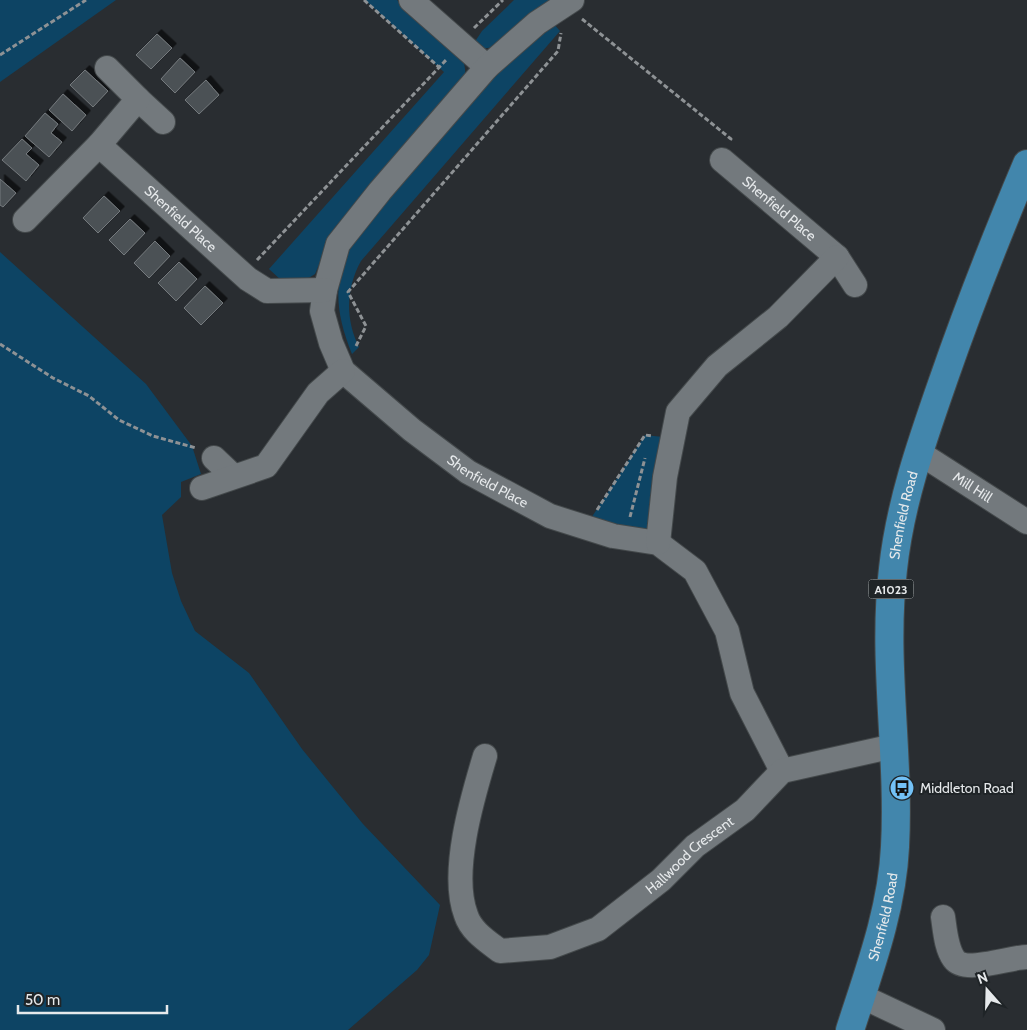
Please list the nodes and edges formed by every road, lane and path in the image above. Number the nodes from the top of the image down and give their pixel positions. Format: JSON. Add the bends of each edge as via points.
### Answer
{"nodes":[{"id":1,"x":86,"y":0,"type":"edge"},
{"id":2,"x":364,"y":0,"type":"edge"},
{"id":3,"x":411,"y":0,"type":"edge"},
{"id":4,"x":502,"y":0,"type":"edge"},
{"id":5,"x":568,"y":2,"type":"edge"},
{"id":6,"x":459,"y":43,"type":"junction"},
{"id":7,"x":0,"y":55,"type":"edge"},
{"id":8,"x":486,"y":67,"type":"junction"},
{"id":9,"x":108,"y":68,"type":"dead end"},
{"id":10,"x":440,"y":68,"type":"junction"},
{"id":11,"x":138,"y":99,"type":"junction"},
{"id":12,"x":163,"y":122,"type":"dead end"},
{"id":13,"x":98,"y":145,"type":"junction"},
{"id":14,"x":722,"y":160,"type":"joint"},
{"id":15,"x":1027,"y":164,"type":"edge"},
{"id":16,"x":26,"y":220,"type":"dead end"},
{"id":17,"x":837,"y":257,"type":"junction"},
{"id":18,"x":243,"y":275,"type":"junction"},
{"id":19,"x":855,"y":285,"type":"dead end"},
{"id":20,"x":325,"y":290,"type":"junction"},
{"id":21,"x":0,"y":344,"type":"edge"},
{"id":22,"x":343,"y":371,"type":"junction"},
{"id":23,"x":661,"y":437,"type":"junction"},
{"id":24,"x":648,"y":445,"type":"dead end"},
{"id":25,"x":918,"y":452,"type":"junction"},
{"id":26,"x":646,"y":454,"type":"dead end"},
{"id":27,"x":214,"y":458,"type":"joint"},
{"id":28,"x":233,"y":476,"type":"junction"},
{"id":29,"x":202,"y":488,"type":"dead end"},
{"id":30,"x":592,"y":518,"type":"dead end"},
{"id":31,"x":1027,"y":522,"type":"edge"},
{"id":32,"x":625,"y":538,"type":"junction"},
{"id":33,"x":658,"y":543,"type":"junction"},
{"id":34,"x":894,"y":746,"type":"junction"},
{"id":35,"x":485,"y":756,"type":"dead end"},
{"id":36,"x":782,"y":770,"type":"junction"},
{"id":37,"x":943,"y":917,"type":"dead end"},
{"id":38,"x":1027,"y":957,"type":"edge"},
{"id":39,"x":861,"y":996,"type":"junction"},
{"id":40,"x":850,"y":1030,"type":"edge"},
{"id":41,"x":933,"y":1030,"type":"edge"}],
"edges":[{"from":1,"to":7,"type":"path"},
{"from":2,"to":10,"type":"path"},
{"from":3,"to":6,"type":"street"},
{"from":4,"to":6,"type":"path"},
{"from":5,"to":8,"type":"street","name":"Shenfield Place","via":[[537,23]]},
{"from":5,"to":14,"type":"path","via":[[731,139]]},
{"from":5,"to":22,"type":"path","via":[[558,51],[348,292],[366,326]]},
{"from":6,"to":8,"type":"street"},
{"from":6,"to":10,"type":"path"},
{"from":8,"to":20,"type":"street","name":"Shenfield Place","via":[[338,244]]},
{"from":9,"to":11,"type":"street"},
{"from":10,"to":18,"type":"path"},
{"from":11,"to":12,"type":"street"},
{"from":11,"to":13,"type":"street"},
{"from":13,"to":16,"type":"street"},
{"from":13,"to":18,"type":"street","name":"Shenfield Place"},
{"from":14,"to":17,"type":"street","name":"Shenfield Place"},
{"from":15,"to":25,"type":"main road","name":"Shenfield Road","number":"A1023","via":[[975,289]]},
{"from":17,"to":19,"type":"street","name":"Shenfield Place"},
{"from":17,"to":23,"type":"street","via":[[778,317],[717,366]]},
{"from":18,"to":20,"type":"street","name":"Shenfield Place","via":[[268,291]]},
{"from":20,"to":22,"type":"street","name":"Shenfield Place","via":[[322,311],[330,343]]},
{"from":21,"to":27,"type":"path","via":[[53,378],[89,396],[119,420],[153,436],[192,446]]},
{"from":22,"to":28,"type":"street","via":[[318,393],[266,466]]},
{"from":22,"to":32,"type":"street","name":"Shenfield Place","via":[[412,430],[468,472],[550,516]]},
{"from":23,"to":24,"type":"path"},
{"from":23,"to":30,"type":"path","via":[[645,435]]},
{"from":23,"to":33,"type":"street","via":[[665,477]]},
{"from":25,"to":31,"type":"street","name":"Mill Hill"},
{"from":25,"to":34,"type":"main road","name":"Shenfield Road","number":"A1023","via":[[892,569],[888,655]]},
{"from":26,"to":32,"type":"path"},
{"from":27,"to":28,"type":"street"},
{"from":28,"to":29,"type":"street"},
{"from":32,"to":33,"type":"street","name":"Shenfield Place"},
{"from":33,"to":36,"type":"street","name":"Shenfield Place","via":[[695,571],[727,631],[742,693]]},
{"from":34,"to":36,"type":"street"},
{"from":34,"to":39,"type":"main road","name":"Shenfield Road","number":"A1023","via":[[896,813],[892,888]]},
{"from":35,"to":36,"type":"street","name":"Hallwood Crescent","via":[[464,839],[460,882],[466,915],[472,926],[500,951],[550,948],[598,929],[661,880],[696,846],[746,810]]},
{"from":37,"to":38,"type":"street","via":[[950,952],[957,962],[975,965]]},
{"from":39,"to":40,"type":"main road","name":"Shenfield Road","number":"A1023"},
{"from":39,"to":41,"type":"street"}]}
